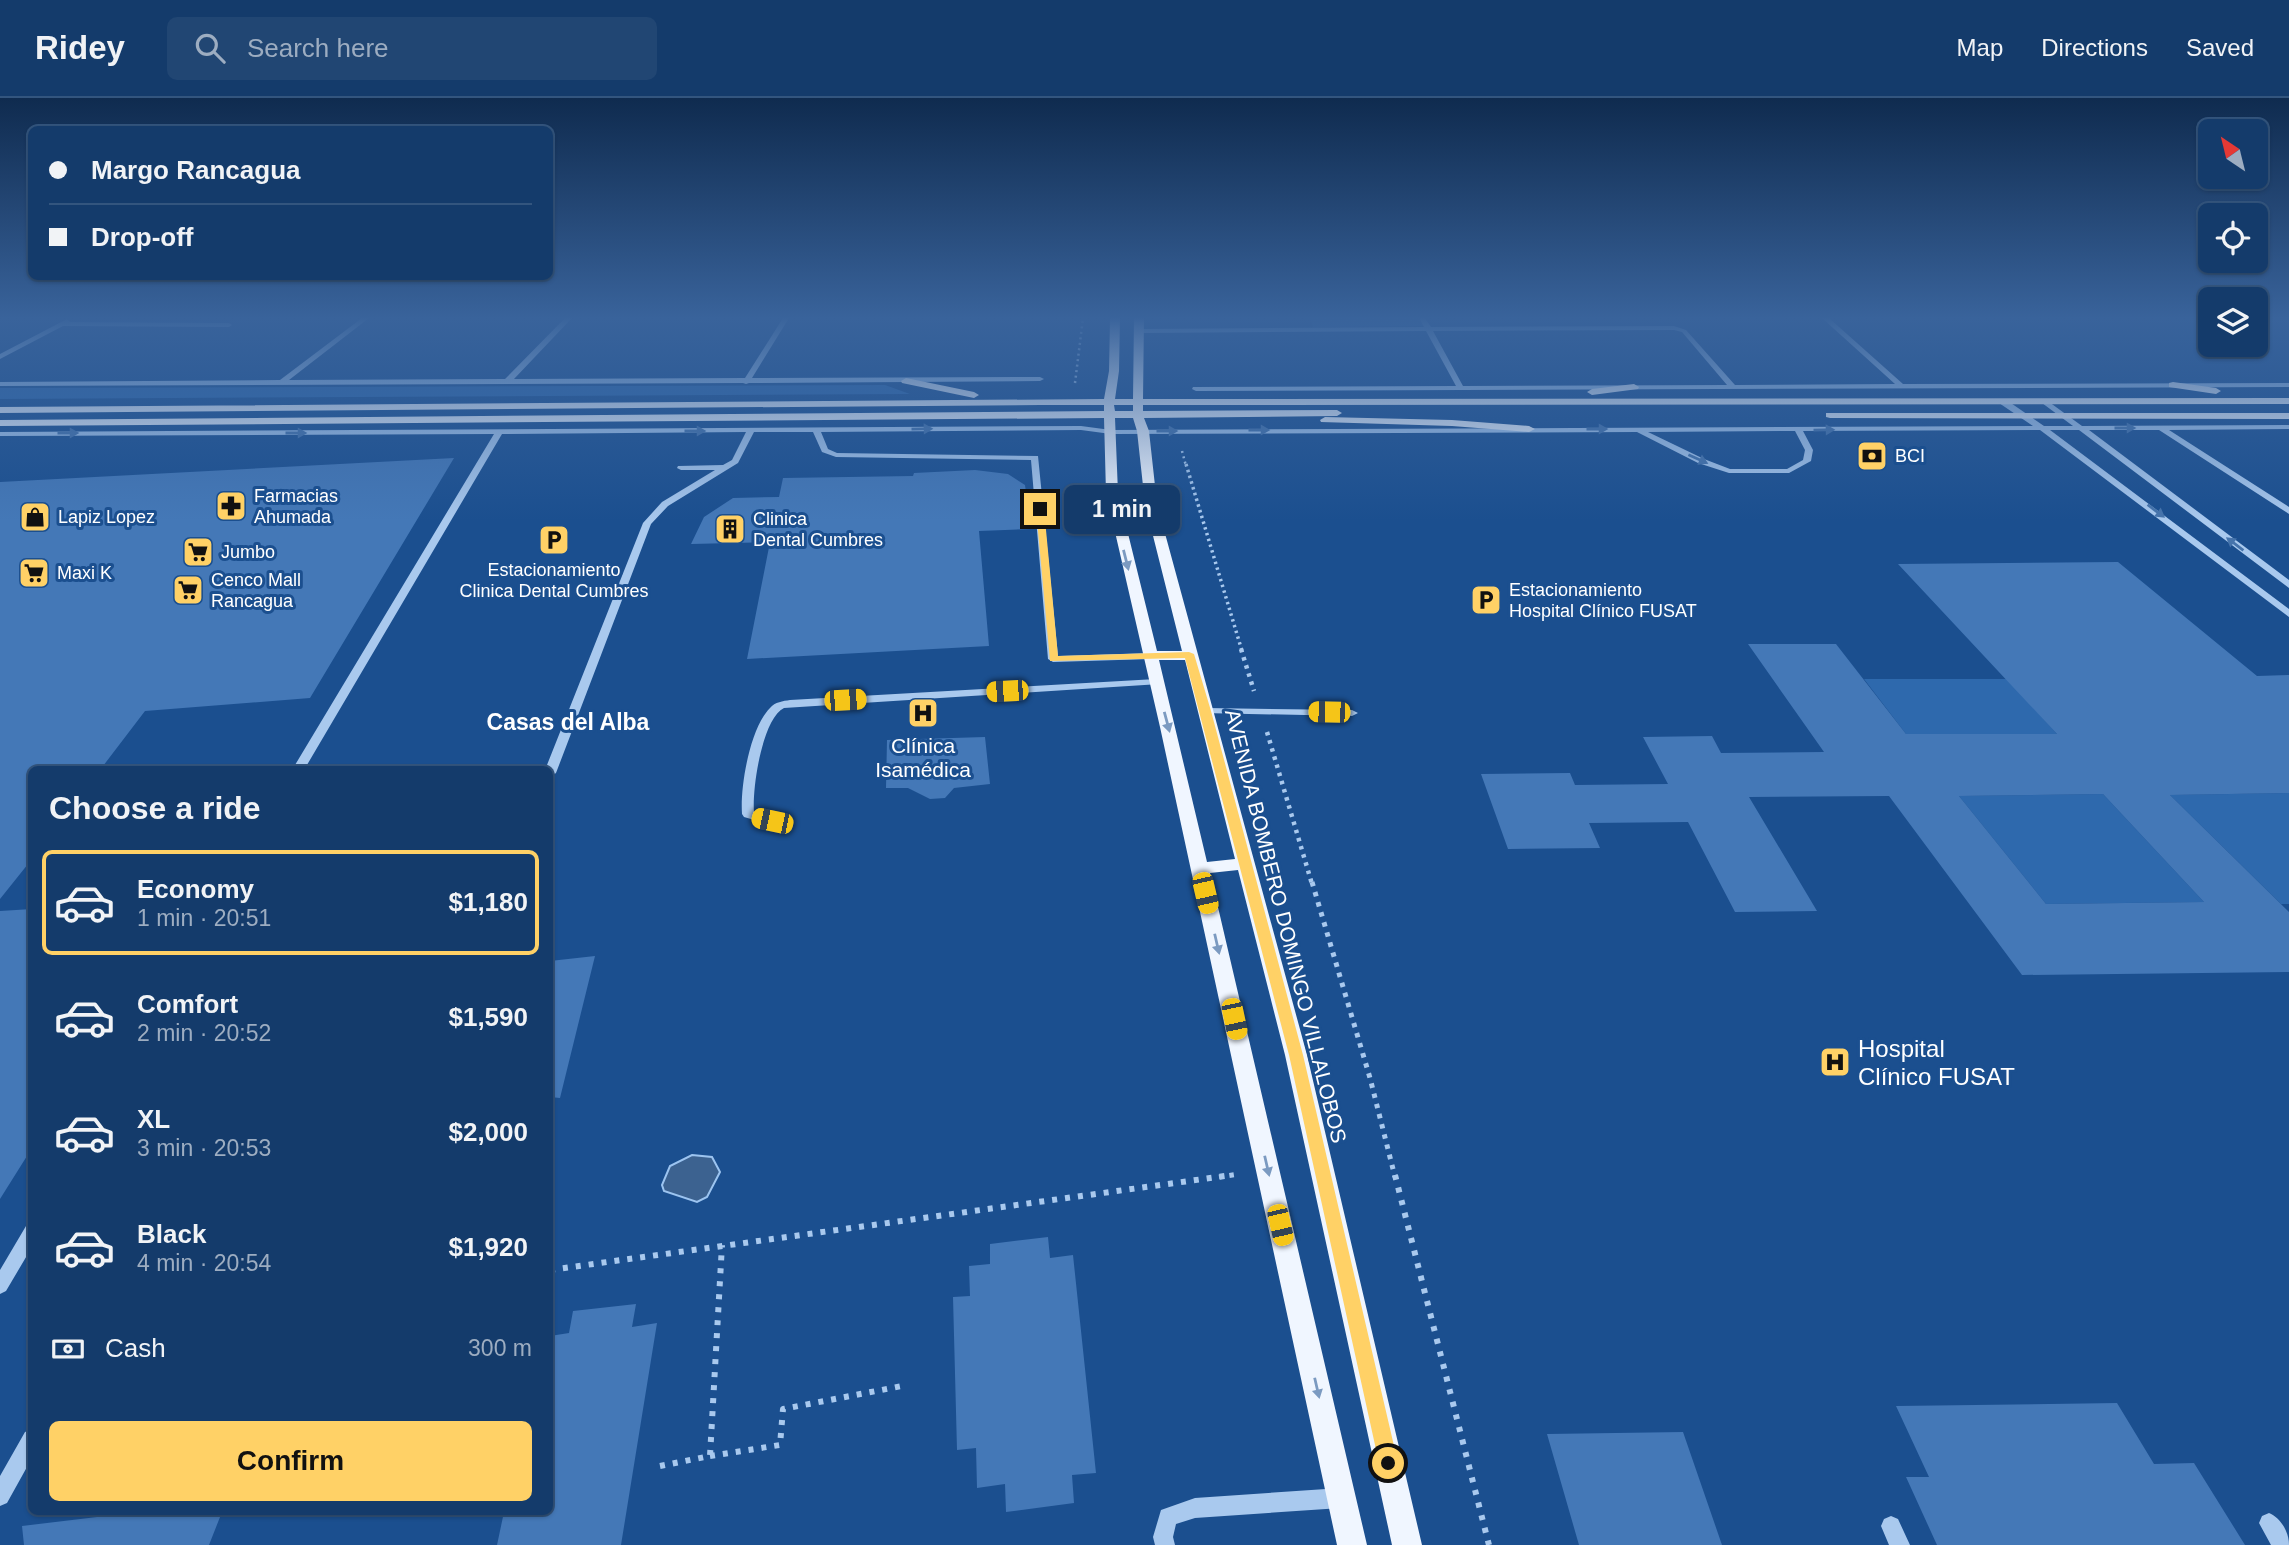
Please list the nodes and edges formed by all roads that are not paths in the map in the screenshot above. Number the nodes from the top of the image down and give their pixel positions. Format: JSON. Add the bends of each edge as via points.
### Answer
{"nodes":[{"id":1,"x":928,"y":386,"type":"edge"},
{"id":2,"x":1111,"y":386,"type":"edge"},
{"id":3,"x":1138,"y":386,"type":"edge"},
{"id":4,"x":1901,"y":386,"type":"joint"},
{"id":5,"x":2030,"y":386,"type":"edge"},
{"id":6,"x":2178,"y":386,"type":"edge"},
{"id":7,"x":1634,"y":387,"type":"junction"},
{"id":8,"x":1733,"y":387,"type":"joint"},
{"id":9,"x":1461,"y":388,"type":"joint"},
{"id":10,"x":1196,"y":389,"type":"dead end"},
{"id":11,"x":2289,"y":393,"type":"edge"},
{"id":12,"x":2002,"y":401,"type":"junction"},
{"id":13,"x":2045,"y":401,"type":"junction"},
{"id":14,"x":2289,"y":401,"type":"edge"},
{"id":15,"x":1040,"y":402,"type":"junction"},
{"id":16,"x":1108,"y":402,"type":"junction"},
{"id":17,"x":1138,"y":402,"type":"junction"},
{"id":18,"x":1389,"y":402,"type":"junction"},
{"id":19,"x":0,"y":410,"type":"edge"},
{"id":20,"x":1283,"y":414,"type":"junction"},
{"id":21,"x":1706,"y":414,"type":"dead end"},
{"id":22,"x":1108,"y":415,"type":"junction"},
{"id":23,"x":1138,"y":415,"type":"junction"},
{"id":24,"x":1816,"y":415,"type":"dead end"},
{"id":25,"x":2023,"y":415,"type":"junction"},
{"id":26,"x":2289,"y":415,"type":"edge"},
{"id":27,"x":908,"y":416,"type":"junction"},
{"id":28,"x":2064,"y":416,"type":"junction"},
{"id":29,"x":706,"y":418,"type":"junction"},
{"id":30,"x":0,"y":423,"type":"edge"},
{"id":31,"x":2042,"y":427,"type":"junction"},
{"id":32,"x":2289,"y":427,"type":"edge"},
{"id":33,"x":2082,"y":428,"type":"junction"},
{"id":34,"x":2160,"y":428,"type":"junction"},
{"id":35,"x":995,"y":429,"type":"junction"},
{"id":36,"x":1529,"y":429,"type":"junction"},
{"id":37,"x":816,"y":430,"type":"junction"},
{"id":38,"x":836,"y":430,"type":"junction"},
{"id":39,"x":1636,"y":430,"type":"junction"},
{"id":40,"x":1798,"y":430,"type":"junction"},
{"id":41,"x":530,"y":431,"type":"junction"},
{"id":42,"x":751,"y":431,"type":"junction"},
{"id":43,"x":1143,"y":431,"type":"junction"},
{"id":44,"x":499,"y":432,"type":"junction"},
{"id":45,"x":1111,"y":432,"type":"junction"},
{"id":46,"x":35,"y":433,"type":"junction"},
{"id":47,"x":0,"y":434,"type":"edge"},
{"id":48,"x":0,"y":442,"type":"edge"},
{"id":49,"x":724,"y":467,"type":"junction"},
{"id":50,"x":681,"y":468,"type":"dead end"},
{"id":51,"x":2289,"y":511,"type":"edge"},
{"id":52,"x":2220,"y":561,"type":"junction"},
{"id":53,"x":2258,"y":562,"type":"junction"},
{"id":54,"x":2289,"y":585,"type":"edge"},
{"id":55,"x":2289,"y":614,"type":"edge"},
{"id":56,"x":1189,"y":654,"type":"junction"},
{"id":57,"x":1151,"y":656,"type":"junction"},
{"id":58,"x":1156,"y":682,"type":"junction"},
{"id":59,"x":1206,"y":711,"type":"junction"},
{"id":60,"x":1352,"y":713,"type":"dead end"},
{"id":61,"x":300,"y":766,"type":"edge"},
{"id":62,"x":553,"y":766,"type":"edge"},
{"id":63,"x":772,"y":821,"type":"dead end"},
{"id":64,"x":1246,"y":864,"type":"junction"},
{"id":65,"x":1200,"y":868,"type":"junction"},
{"id":66,"x":28,"y":1238,"type":"edge"},
{"id":67,"x":0,"y":1286,"type":"edge"},
{"id":68,"x":28,"y":1445,"type":"edge"},
{"id":69,"x":0,"y":1496,"type":"edge"},
{"id":70,"x":1341,"y":1498,"type":"junction"},
{"id":71,"x":2269,"y":1524,"type":"dead end"},
{"id":72,"x":1165,"y":1545,"type":"edge"},
{"id":73,"x":1352,"y":1545,"type":"edge"},
{"id":74,"x":1407,"y":1545,"type":"edge"},
{"id":75,"x":2283,"y":1545,"type":"edge"}],
"edges":[{"from":1,"to":15,"type":"main road"},
{"from":2,"to":16,"type":"main road"},
{"from":3,"to":17,"type":"main road","name":"AVENIDA BOMBERO DOMINGO VILLALOBOS"},
{"from":4,"to":5,"type":"street"},
{"from":4,"to":8,"type":"street"},
{"from":6,"to":11,"type":"main road"},
{"from":7,"to":8,"type":"street"},
{"from":7,"to":9,"type":"street"},
{"from":7,"to":18,"type":"main road"},
{"from":9,"to":10,"type":"street"},
{"from":12,"to":13,"type":"main road"},
{"from":12,"to":18,"type":"main road"},
{"from":12,"to":25,"type":"street"},
{"from":13,"to":14,"type":"main road"},
{"from":13,"to":28,"type":"street"},
{"from":15,"to":16,"type":"main road"},
{"from":15,"to":19,"type":"main road"},
{"from":16,"to":17,"type":"main road"},
{"from":16,"to":22,"type":"main road"},
{"from":17,"to":18,"type":"main road"},
{"from":17,"to":23,"type":"main road","name":"AVENIDA BOMBERO DOMINGO VILLALOBOS"},
{"from":20,"to":21,"type":"main road"},
{"from":20,"to":23,"type":"main road"},
{"from":20,"to":36,"type":"main road","via":[[1333,421]]},
{"from":22,"to":23,"type":"main road"},
{"from":22,"to":27,"type":"main road"},
{"from":22,"to":45,"type":"main road"},
{"from":23,"to":43,"type":"main road","name":"AVENIDA BOMBERO DOMINGO VILLALOBOS"},
{"from":24,"to":25,"type":"main road"},
{"from":25,"to":28,"type":"main road"},
{"from":25,"to":31,"type":"street"},
{"from":26,"to":28,"type":"main road"},
{"from":27,"to":29,"type":"main road"},
{"from":27,"to":35,"type":"main road"},
{"from":28,"to":33,"type":"street"},
{"from":29,"to":30,"type":"main road"},
{"from":29,"to":38,"type":"main road"},
{"from":29,"to":41,"type":"main road"},
{"from":31,"to":33,"type":"street"},
{"from":40,"to":31,"type":"street","one_way":true},
{"from":31,"to":52,"type":"street","one_way":true},
{"from":32,"to":34,"type":"street"},
{"from":33,"to":34,"type":"street","one_way":true},
{"from":53,"to":33,"type":"street","one_way":true},
{"from":34,"to":51,"type":"street"},
{"from":38,"to":35,"type":"street","one_way":true},
{"from":35,"to":45,"type":"street"},
{"from":36,"to":39,"type":"street","one_way":true},
{"from":43,"to":36,"type":"street","one_way":true},
{"from":37,"to":38,"type":"street"},
{"from":37,"to":42,"type":"street"},
{"from":37,"to":57,"type":"street","via":[[825,450],[836,455],[1034,457],[1053,659]]},
{"from":39,"to":40,"type":"street"},
{"from":39,"to":40,"type":"street","one_way":true,"via":[[1730,471],[1789,471],[1807,461],[1809,450]]},
{"from":41,"to":42,"type":"street","one_way":true},
{"from":41,"to":44,"type":"street"},
{"from":42,"to":49,"type":"street","via":[[735,461]]},
{"from":43,"to":45,"type":"street"},
{"from":43,"to":56,"type":"main road","name":"AVENIDA BOMBERO DOMINGO VILLALOBOS","via":[[1151,504]]},
{"from":46,"to":44,"type":"street","one_way":true},
{"from":44,"to":61,"type":"street"},
{"from":45,"to":57,"type":"main road","one_way":true,"via":[[1112,493]]},
{"from":46,"to":47,"type":"street"},
{"from":46,"to":48,"type":"street"},
{"from":49,"to":50,"type":"street"},
{"from":49,"to":62,"type":"street","via":[[665,504],[647,523]]},
{"from":52,"to":53,"type":"street"},
{"from":52,"to":55,"type":"street"},
{"from":53,"to":54,"type":"street"},
{"from":56,"to":57,"type":"main road"},
{"from":56,"to":59,"type":"main road","name":"AVENIDA BOMBERO DOMINGO VILLALOBOS"},
{"from":57,"to":58,"type":"main road"},
{"from":58,"to":63,"type":"street","via":[[776,706],[761,738],[745,802],[748,814]]},
{"from":58,"to":65,"type":"main road","one_way":true},
{"from":59,"to":60,"type":"street"},
{"from":59,"to":64,"type":"main road","name":"AVENIDA BOMBERO DOMINGO VILLALOBOS"},
{"from":64,"to":65,"type":"main road"},
{"from":64,"to":74,"type":"main road","name":"AVENIDA BOMBERO DOMINGO VILLALOBOS","via":[[1296,1055]]},
{"from":65,"to":70,"type":"main road","one_way":true},
{"from":66,"to":67,"type":"street"},
{"from":68,"to":69,"type":"street"},
{"from":70,"to":72,"type":"street","via":[[1195,1508],[1168,1517]]},
{"from":70,"to":73,"type":"main road"},
{"from":71,"to":75,"type":"street"}]}
